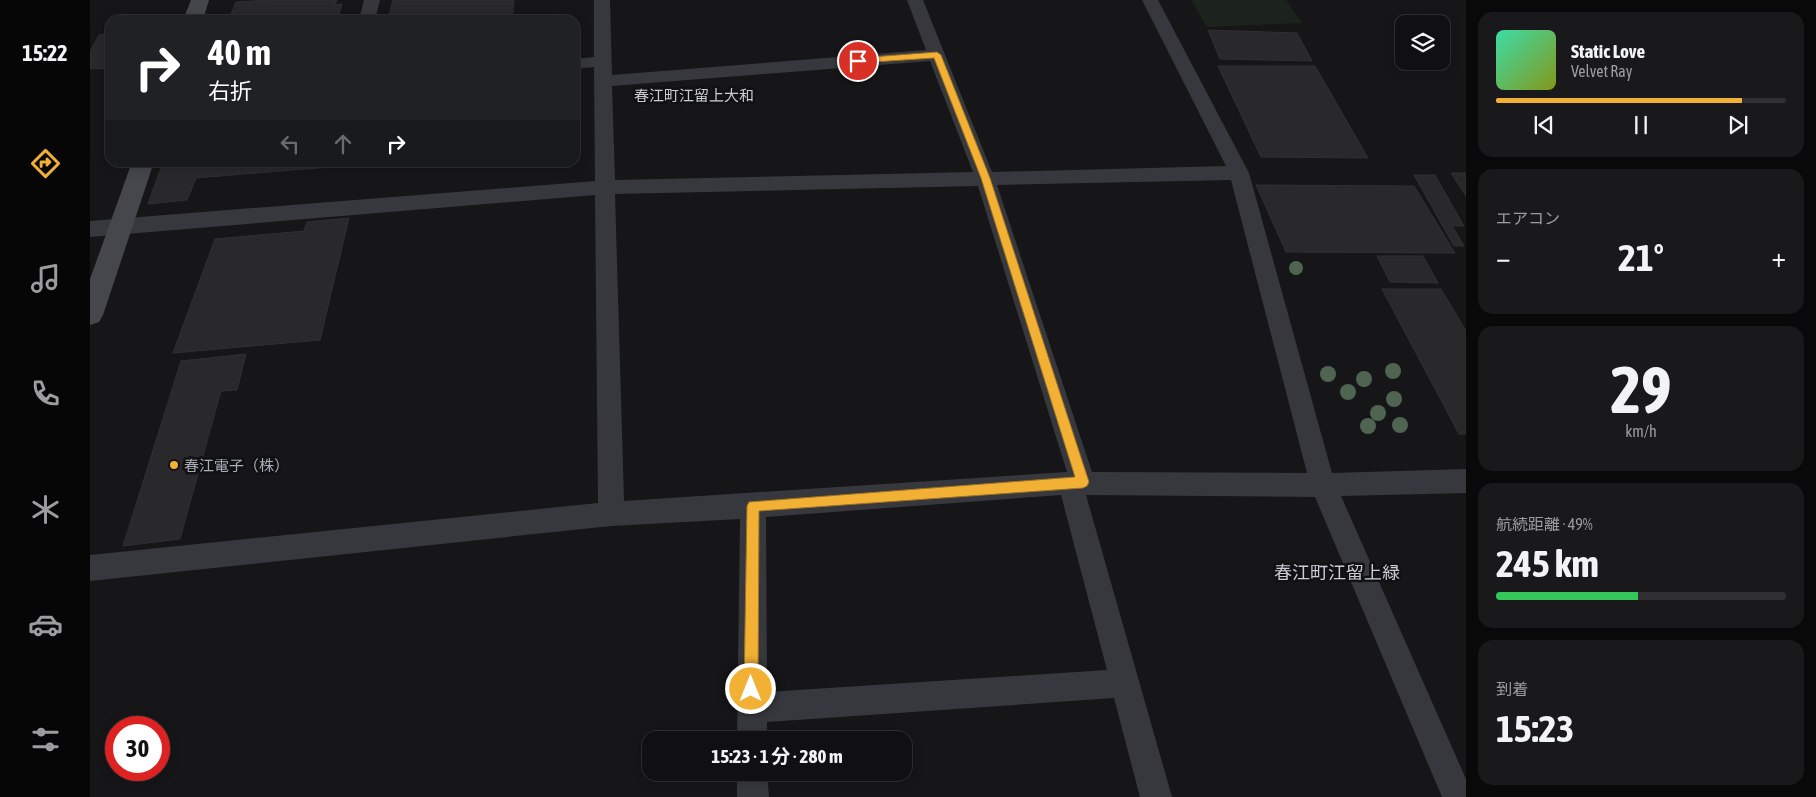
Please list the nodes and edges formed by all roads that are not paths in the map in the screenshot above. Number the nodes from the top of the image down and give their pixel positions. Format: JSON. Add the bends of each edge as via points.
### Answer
{"nodes":[{"id":1,"x":200,"y":0,"type":"edge"},
{"id":2,"x":372,"y":0,"type":"edge"},
{"id":3,"x":602,"y":0,"type":"edge"},
{"id":4,"x":915,"y":0,"type":"edge"},
{"id":5,"x":1150,"y":0,"type":"edge"},
{"id":6,"x":195,"y":15,"type":"edge"},
{"id":7,"x":368,"y":15,"type":"edge"},
{"id":8,"x":937,"y":55,"type":"junction"},
{"id":9,"x":580,"y":65,"type":"edge"},
{"id":10,"x":604,"y":71,"type":"junction"},
{"id":11,"x":141,"y":167,"type":"edge"},
{"id":12,"x":1239,"y":173,"type":"junction"},
{"id":13,"x":986,"y":178,"type":"junction"},
{"id":14,"x":607,"y":187,"type":"junction"},
{"id":15,"x":121,"y":226,"type":"junction"},
{"id":16,"x":90,"y":228,"type":"edge"},
{"id":17,"x":90,"y":315,"type":"edge"},
{"id":18,"x":1466,"y":481,"type":"edge"},
{"id":19,"x":1076,"y":482,"type":"junction"},
{"id":20,"x":1323,"y":485,"type":"junction"},
{"id":21,"x":753,"y":506,"type":"junction"},
{"id":22,"x":611,"y":514,"type":"junction"},
{"id":23,"x":90,"y":568,"type":"edge"},
{"id":24,"x":1124,"y":683,"type":"junction"},
{"id":25,"x":751,"y":708,"type":"junction"},
{"id":26,"x":752,"y":731,"type":"edge"},
{"id":27,"x":752,"y":781,"type":"edge"},
{"id":28,"x":752,"y":797,"type":"edge"},
{"id":29,"x":1156,"y":797,"type":"edge"},
{"id":30,"x":1458,"y":797,"type":"edge"}],
"edges":[{"from":1,"to":6,"type":"street"},
{"from":2,"to":7,"type":"street"},
{"from":3,"to":10,"type":"street"},
{"from":4,"to":8,"type":"street"},
{"from":5,"to":12,"type":"street"},
{"from":8,"to":10,"type":"street"},
{"from":8,"to":13,"type":"street"},
{"from":9,"to":10,"type":"street"},
{"from":10,"to":14,"type":"street"},
{"from":11,"to":15,"type":"street"},
{"from":12,"to":13,"type":"street"},
{"from":12,"to":20,"type":"street"},
{"from":13,"to":14,"type":"street"},
{"from":13,"to":19,"type":"street"},
{"from":14,"to":15,"type":"street"},
{"from":14,"to":22,"type":"street"},
{"from":15,"to":16,"type":"street"},
{"from":15,"to":17,"type":"street"},
{"from":18,"to":20,"type":"street"},
{"from":19,"to":20,"type":"street"},
{"from":19,"to":21,"type":"street"},
{"from":19,"to":24,"type":"street"},
{"from":20,"to":30,"type":"street"},
{"from":21,"to":22,"type":"street"},
{"from":21,"to":25,"type":"street"},
{"from":22,"to":23,"type":"street"},
{"from":24,"to":25,"type":"street"},
{"from":24,"to":29,"type":"street"},
{"from":25,"to":26,"type":"street"},
{"from":27,"to":28,"type":"street"}]}
